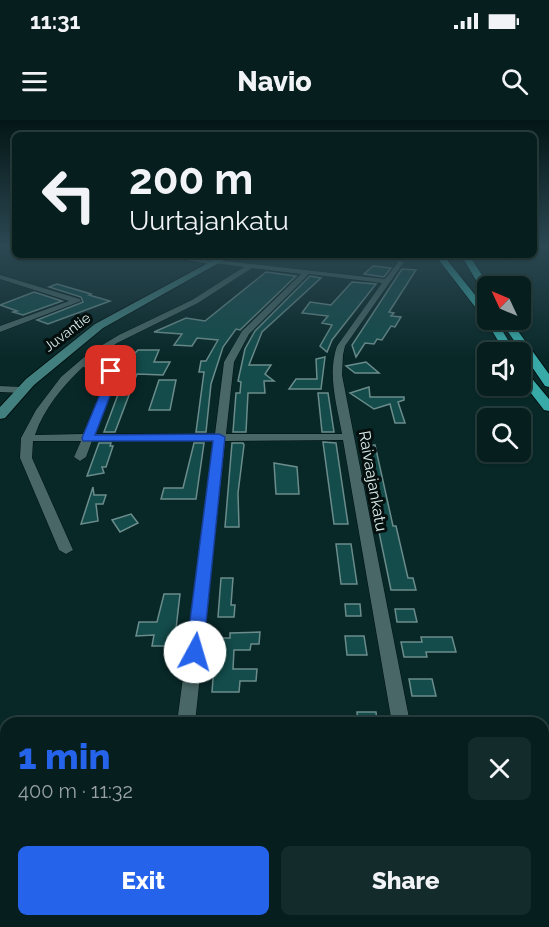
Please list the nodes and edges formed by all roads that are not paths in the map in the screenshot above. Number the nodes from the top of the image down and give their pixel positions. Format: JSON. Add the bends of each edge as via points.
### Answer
{"nodes":[{"id":1,"x":18,"y":283,"type":"edge"},
{"id":2,"x":178,"y":283,"type":"edge"},
{"id":3,"x":225,"y":283,"type":"edge"},
{"id":4,"x":296,"y":283,"type":"edge"},
{"id":5,"x":386,"y":283,"type":"edge"},
{"id":6,"x":461,"y":283,"type":"edge"},
{"id":7,"x":469,"y":283,"type":"edge"},
{"id":8,"x":477,"y":297,"type":"edge"},
{"id":9,"x":477,"y":303,"type":"edge"},
{"id":10,"x":10,"y":318,"type":"dead end"},
{"id":11,"x":19,"y":322,"type":"junction"},
{"id":12,"x":0,"y":329,"type":"edge"},
{"id":13,"x":512,"y":330,"type":"edge"},
{"id":14,"x":82,"y":364,"type":"junction"},
{"id":15,"x":549,"y":383,"type":"edge"},
{"id":16,"x":531,"y":385,"type":"edge"},
{"id":17,"x":0,"y":388,"type":"edge"},
{"id":18,"x":22,"y":390,"type":"junction"},
{"id":19,"x":549,"y":407,"type":"edge"},
{"id":20,"x":0,"y":415,"type":"edge"},
{"id":21,"x":219,"y":437,"type":"junction"},
{"id":22,"x":349,"y":437,"type":"junction"},
{"id":23,"x":27,"y":438,"type":"junction"},
{"id":24,"x":87,"y":438,"type":"junction"},
{"id":25,"x":80,"y":457,"type":"dead end"},
{"id":26,"x":66,"y":550,"type":"dead end"},
{"id":27,"x":187,"y":717,"type":"edge"},
{"id":28,"x":399,"y":717,"type":"edge"}],
"edges":[{"from":1,"to":11,"type":"street","via":[[77,301]]},
{"from":2,"to":18,"type":"main road","name":"Juvantie","via":[[99,326]]},
{"from":3,"to":14,"type":"street","via":[[197,301],[108,344]]},
{"from":4,"to":21,"type":"street","via":[[254,323],[234,350]]},
{"from":5,"to":22,"type":"street","name":"Raivaajankatu","via":[[347,336],[338,356],[337,375]]},
{"from":6,"to":9,"type":"highway"},
{"from":7,"to":8,"type":"highway"},
{"from":10,"to":11,"type":"street"},
{"from":11,"to":12,"type":"street"},
{"from":13,"to":15,"type":"highway"},
{"from":14,"to":23,"type":"street","via":[[42,408]]},
{"from":14,"to":24,"type":"street","via":[[111,371],[113,375]]},
{"from":16,"to":19,"type":"highway"},
{"from":17,"to":18,"type":"street"},
{"from":18,"to":20,"type":"main road","name":"Juvantie"},
{"from":21,"to":22,"type":"street"},
{"from":21,"to":24,"type":"street"},
{"from":21,"to":27,"type":"street"},
{"from":22,"to":28,"type":"street","name":"Raivaajankatu"},
{"from":23,"to":24,"type":"street"},
{"from":23,"to":26,"type":"street","via":[[26,458]]},
{"from":24,"to":25,"type":"street"}]}
